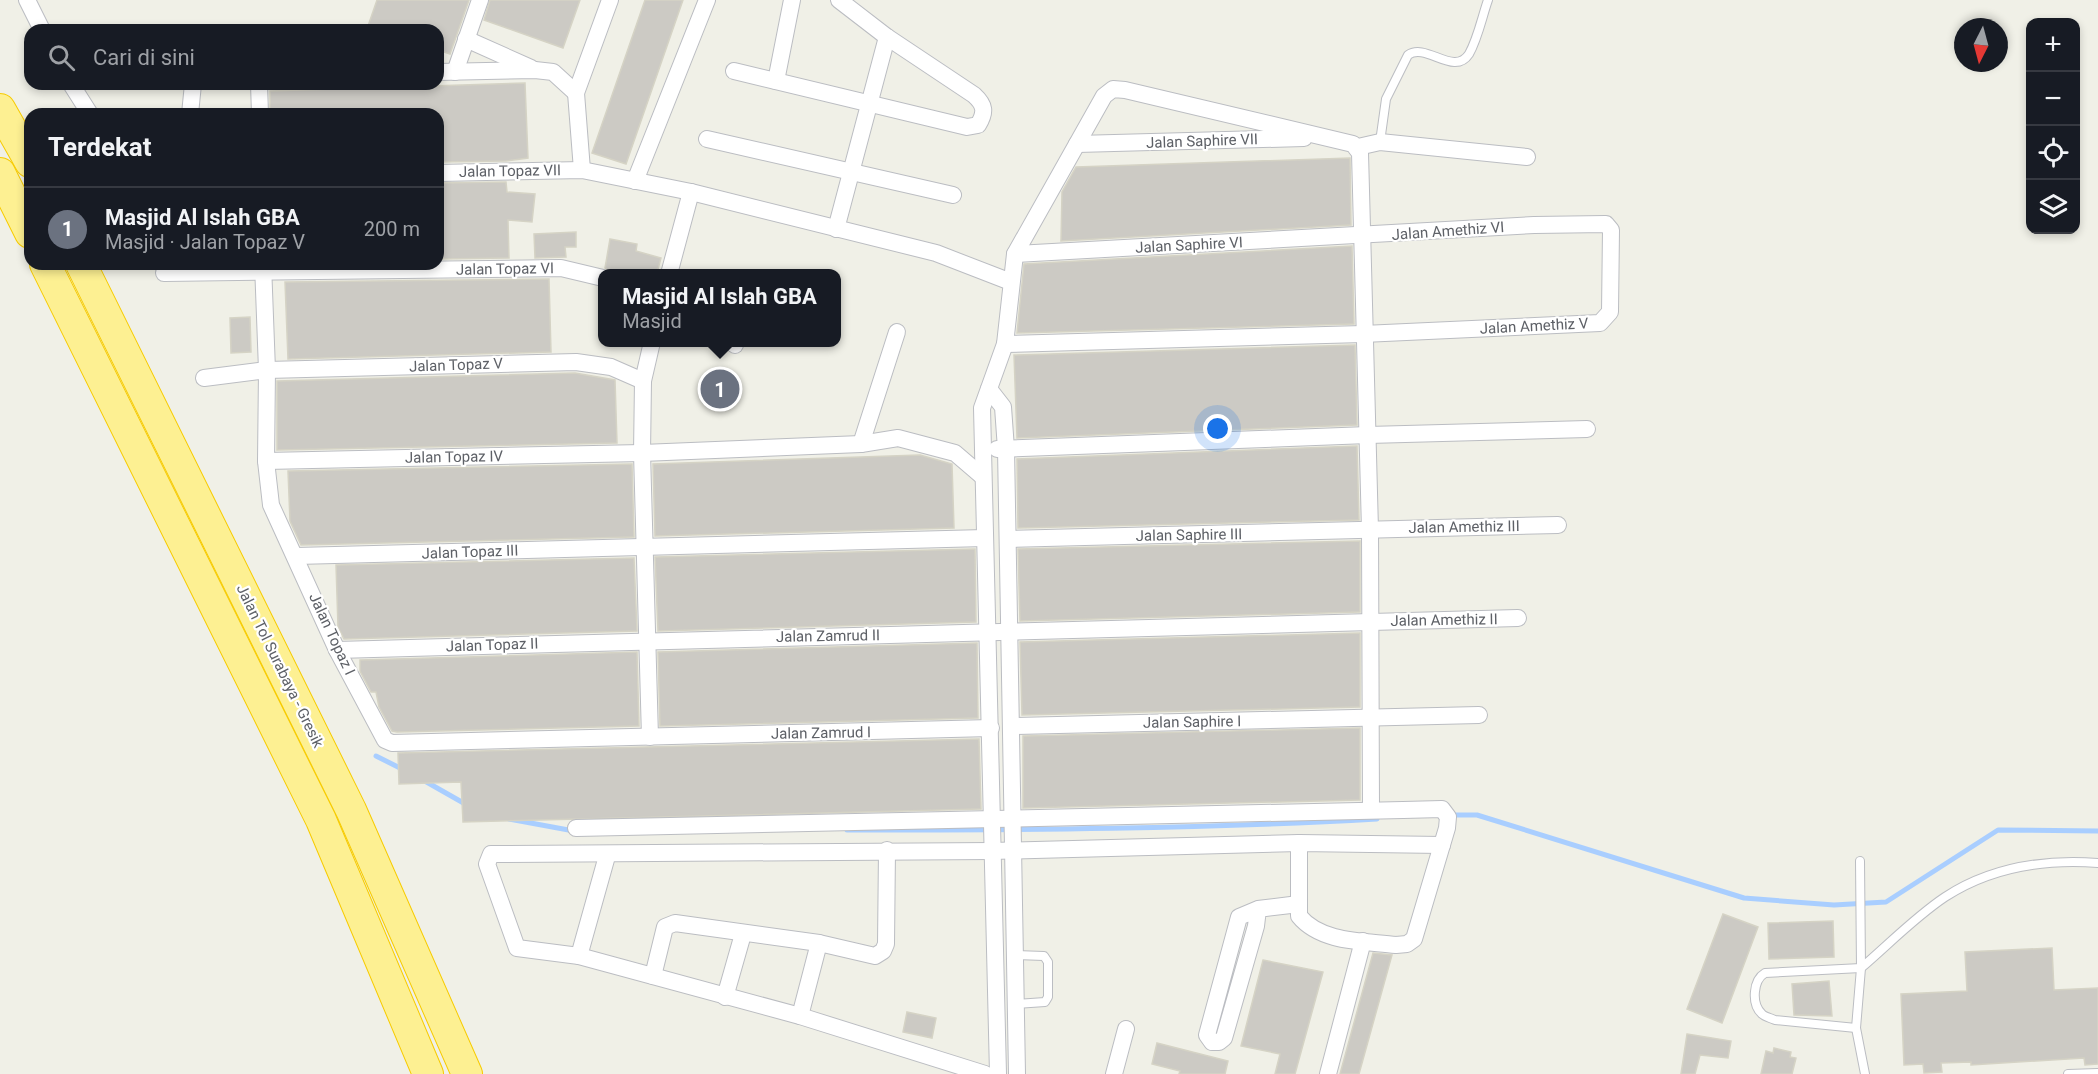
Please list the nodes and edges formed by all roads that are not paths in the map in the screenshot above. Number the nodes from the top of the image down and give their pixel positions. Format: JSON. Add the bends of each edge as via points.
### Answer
{"nodes":[{"id":1,"x":27,"y":0,"type":"edge"},
{"id":2,"x":480,"y":0,"type":"edge"},
{"id":3,"x":610,"y":0,"type":"edge"},
{"id":4,"x":707,"y":0,"type":"edge"},
{"id":5,"x":792,"y":0,"type":"edge"},
{"id":6,"x":839,"y":0,"type":"edge"},
{"id":7,"x":1488,"y":0,"type":"edge"},
{"id":8,"x":39,"y":24,"type":"edge"},
{"id":9,"x":887,"y":37,"type":"junction"},
{"id":10,"x":466,"y":39,"type":"junction"},
{"id":11,"x":535,"y":70,"type":"junction"},
{"id":12,"x":734,"y":70,"type":"dead end"},
{"id":13,"x":446,"y":72,"type":"edge"},
{"id":14,"x":776,"y":81,"type":"junction"},
{"id":15,"x":74,"y":90,"type":"edge"},
{"id":16,"x":192,"y":90,"type":"edge"},
{"id":17,"x":259,"y":90,"type":"edge"},
{"id":18,"x":576,"y":93,"type":"junction"},
{"id":19,"x":868,"y":105,"type":"junction"},
{"id":20,"x":84,"y":108,"type":"edge"},
{"id":21,"x":191,"y":108,"type":"edge"},
{"id":22,"x":260,"y":108,"type":"edge"},
{"id":23,"x":0,"y":109,"type":"edge"},
{"id":24,"x":1326,"y":138,"type":"junction"},
{"id":25,"x":707,"y":139,"type":"dead end"},
{"id":26,"x":1380,"y":142,"type":"junction"},
{"id":27,"x":1077,"y":144,"type":"junction"},
{"id":28,"x":1358,"y":147,"type":"junction"},
{"id":29,"x":24,"y":151,"type":"edge"},
{"id":30,"x":1527,"y":157,"type":"dead end"},
{"id":31,"x":582,"y":170,"type":"junction"},
{"id":32,"x":852,"y":171,"type":"junction"},
{"id":33,"x":444,"y":172,"type":"edge"},
{"id":34,"x":0,"y":173,"type":"edge"},
{"id":35,"x":635,"y":181,"type":"junction"},
{"id":36,"x":691,"y":192,"type":"junction"},
{"id":37,"x":953,"y":195,"type":"dead end"},
{"id":38,"x":24,"y":221,"type":"edge"},
{"id":39,"x":1534,"y":225,"type":"joint"},
{"id":40,"x":836,"y":229,"type":"junction"},
{"id":41,"x":1362,"y":236,"type":"junction"},
{"id":42,"x":1016,"y":254,"type":"junction"},
{"id":43,"x":444,"y":268,"type":"edge"},
{"id":44,"x":670,"y":269,"type":"edge"},
{"id":45,"x":48,"y":270,"type":"edge"},
{"id":46,"x":84,"y":270,"type":"edge"},
{"id":47,"x":223,"y":270,"type":"edge"},
{"id":48,"x":263,"y":270,"type":"edge"},
{"id":49,"x":164,"y":273,"type":"dead end"},
{"id":50,"x":598,"y":277,"type":"edge"},
{"id":51,"x":1011,"y":282,"type":"junction"},
{"id":52,"x":897,"y":332,"type":"dead end"},
{"id":53,"x":1363,"y":334,"type":"junction"},
{"id":54,"x":1005,"y":344,"type":"junction"},
{"id":55,"x":651,"y":347,"type":"edge"},
{"id":56,"x":267,"y":370,"type":"junction"},
{"id":57,"x":204,"y":378,"type":"dead end"},
{"id":58,"x":643,"y":381,"type":"junction"},
{"id":59,"x":989,"y":389,"type":"junction"},
{"id":60,"x":1587,"y":429,"type":"dead end"},
{"id":61,"x":1368,"y":435,"type":"junction"},
{"id":62,"x":861,"y":444,"type":"junction"},
{"id":63,"x":1006,"y":449,"type":"junction"},
{"id":64,"x":982,"y":450,"type":"junction"},
{"id":65,"x":642,"y":453,"type":"junction"},
{"id":66,"x":266,"y":461,"type":"junction"},
{"id":67,"x":983,"y":477,"type":"junction"},
{"id":68,"x":1558,"y":525,"type":"dead end"},
{"id":69,"x":1370,"y":530,"type":"junction"},
{"id":70,"x":985,"y":538,"type":"junction"},
{"id":71,"x":1008,"y":539,"type":"junction"},
{"id":72,"x":644,"y":547,"type":"junction"},
{"id":73,"x":296,"y":556,"type":"junction"},
{"id":74,"x":1518,"y":618,"type":"dead end"},
{"id":75,"x":1370,"y":622,"type":"junction"},
{"id":76,"x":1010,"y":630,"type":"junction"},
{"id":77,"x":988,"y":634,"type":"junction"},
{"id":78,"x":646,"y":640,"type":"junction"},
{"id":79,"x":337,"y":650,"type":"junction"},
{"id":80,"x":1479,"y":715,"type":"dead end"},
{"id":81,"x":1373,"y":717,"type":"junction"},
{"id":82,"x":1012,"y":726,"type":"junction"},
{"id":83,"x":991,"y":728,"type":"junction"},
{"id":84,"x":650,"y":737,"type":"junction"},
{"id":85,"x":1371,"y":810,"type":"junction"},
{"id":86,"x":576,"y":828,"type":"dead end"},
{"id":87,"x":1013,"y":834,"type":"junction"},
{"id":88,"x":993,"y":835,"type":"junction"},
{"id":89,"x":865,"y":837,"type":"junction"},
{"id":90,"x":1299,"y":843,"type":"junction"},
{"id":91,"x":1442,"y":845,"type":"junction"},
{"id":92,"x":887,"y":850,"type":"junction"},
{"id":93,"x":607,"y":856,"type":"junction"},
{"id":94,"x":1860,"y":861,"type":"dead end"},
{"id":95,"x":2098,"y":863,"type":"edge"},
{"id":96,"x":1299,"y":904,"type":"junction"},
{"id":97,"x":1258,"y":909,"type":"junction"},
{"id":98,"x":743,"y":934,"type":"junction"},
{"id":99,"x":1363,"y":940,"type":"junction"},
{"id":100,"x":819,"y":943,"type":"junction"},
{"id":101,"x":1015,"y":955,"type":"junction"},
{"id":102,"x":579,"y":956,"type":"junction"},
{"id":103,"x":1861,"y":968,"type":"junction"},
{"id":104,"x":653,"y":976,"type":"junction"},
{"id":105,"x":725,"y":997,"type":"junction"},
{"id":106,"x":1016,"y":1004,"type":"junction"},
{"id":107,"x":800,"y":1016,"type":"junction"},
{"id":108,"x":1856,"y":1028,"type":"junction"},
{"id":109,"x":1126,"y":1029,"type":"dead end"},
{"id":110,"x":2098,"y":1073,"type":"edge"},
{"id":111,"x":428,"y":1074,"type":"edge"},
{"id":112,"x":466,"y":1074,"type":"edge"},
{"id":113,"x":985,"y":1074,"type":"edge"},
{"id":114,"x":998,"y":1074,"type":"edge"},
{"id":115,"x":1017,"y":1074,"type":"edge"},
{"id":116,"x":1114,"y":1074,"type":"edge"},
{"id":117,"x":1329,"y":1074,"type":"edge"},
{"id":118,"x":1865,"y":1074,"type":"edge"},
{"id":119,"x":2068,"y":1074,"type":"edge"}],
"edges":[{"from":1,"to":8,"type":"street"},
{"from":2,"to":10,"type":"street"},
{"from":3,"to":18,"type":"street"},
{"from":4,"to":35,"type":"street"},
{"from":5,"to":14,"type":"street"},
{"from":6,"to":9,"type":"street"},
{"from":7,"to":26,"type":"lane","via":[[1464,59],[1454,63],[1421,52],[1408,55],[1386,99]]},
{"from":9,"to":19,"type":"street"},
{"from":9,"to":19,"type":"street","via":[[974,96],[982,104],[983,114],[978,125],[967,127]]},
{"from":10,"to":11,"type":"street"},
{"from":10,"to":13,"type":"street"},
{"from":11,"to":13,"type":"street"},
{"from":11,"to":18,"type":"street","via":[[553,72]]},
{"from":12,"to":14,"type":"street"},
{"from":14,"to":19,"type":"street"},
{"from":15,"to":20,"type":"street"},
{"from":16,"to":21,"type":"street"},
{"from":17,"to":22,"type":"street"},
{"from":18,"to":31,"type":"street"},
{"from":19,"to":32,"type":"street"},
{"from":23,"to":29,"type":"highway"},
{"from":24,"to":27,"type":"street","name":"Jalan Saphire VII"},
{"from":24,"to":27,"type":"street","via":[[1113,89],[1104,96]]},
{"from":24,"to":28,"type":"street"},
{"from":25,"to":32,"type":"street"},
{"from":26,"to":28,"type":"street"},
{"from":26,"to":30,"type":"street"},
{"from":27,"to":42,"type":"street"},
{"from":28,"to":41,"type":"street"},
{"from":31,"to":33,"type":"street","name":"Jalan Topaz VII"},
{"from":31,"to":35,"type":"street","name":"Jalan Topaz VII"},
{"from":32,"to":37,"type":"street"},
{"from":32,"to":40,"type":"street"},
{"from":34,"to":38,"type":"highway"},
{"from":35,"to":36,"type":"street","name":"Jalan Topaz VII"},
{"from":36,"to":40,"type":"street","name":"Jalan Topaz VII"},
{"from":36,"to":44,"type":"street"},
{"from":39,"to":41,"type":"street","name":"Jalan Amethiz VI"},
{"from":39,"to":53,"type":"street","name":"Jalan Amethiz V","via":[[1610,226],[1610,312],[1600,323]]},
{"from":40,"to":51,"type":"street","name":"Jalan Topaz VII","via":[[936,254]]},
{"from":41,"to":42,"type":"street","name":"Jalan Saphire VI"},
{"from":41,"to":53,"type":"street"},
{"from":42,"to":51,"type":"street"},
{"from":43,"to":50,"type":"street","name":"Jalan Topaz VI","via":[[561,268]]},
{"from":45,"to":111,"type":"highway","name":"Jalan Tol Surabaya - Gresik","via":[[321,820]]},
{"from":46,"to":112,"type":"highway","name":"Jalan Tol Surabaya - Gresik","via":[[351,810]]},
{"from":47,"to":49,"type":"street","name":"Jalan Topaz VI"},
{"from":48,"to":56,"type":"street","name":"Jalan Topaz I"},
{"from":51,"to":54,"type":"street"},
{"from":52,"to":62,"type":"street"},
{"from":53,"to":54,"type":"street"},
{"from":53,"to":61,"type":"street"},
{"from":54,"to":59,"type":"street"},
{"from":55,"to":58,"type":"street"},
{"from":56,"to":57,"type":"street","name":"Jalan Topaz V"},
{"from":56,"to":58,"type":"street","name":"Jalan Topaz V","via":[[576,362],[611,368]]},
{"from":56,"to":66,"type":"street","name":"Jalan Topaz I"},
{"from":58,"to":65,"type":"street"},
{"from":59,"to":63,"type":"street","via":[[1003,407]]},
{"from":59,"to":64,"type":"street","via":[[982,408]]},
{"from":60,"to":61,"type":"street"},
{"from":61,"to":63,"type":"street"},
{"from":61,"to":69,"type":"street"},
{"from":62,"to":65,"type":"street","name":"Jalan Topaz IV"},
{"from":62,"to":67,"type":"street","name":"Jalan Topaz IV","via":[[898,438],[955,453]]},
{"from":63,"to":64,"type":"street"},
{"from":63,"to":71,"type":"street"},
{"from":64,"to":67,"type":"street"},
{"from":65,"to":66,"type":"street","name":"Jalan Topaz IV"},
{"from":65,"to":72,"type":"street"},
{"from":66,"to":73,"type":"street","name":"Jalan Topaz I","via":[[271,505]]},
{"from":67,"to":70,"type":"street"},
{"from":68,"to":69,"type":"street","name":"Jalan Amethiz III"},
{"from":69,"to":71,"type":"street","name":"Jalan Saphire III"},
{"from":69,"to":75,"type":"street"},
{"from":70,"to":72,"type":"street","name":"Jalan Topaz III"},
{"from":70,"to":77,"type":"street"},
{"from":71,"to":76,"type":"street"},
{"from":72,"to":73,"type":"street","name":"Jalan Topaz III"},
{"from":72,"to":78,"type":"street"},
{"from":73,"to":79,"type":"street","name":"Jalan Topaz I"},
{"from":74,"to":75,"type":"street","name":"Jalan Amethiz II"},
{"from":75,"to":76,"type":"street","name":"Jalan Amethiz II"},
{"from":75,"to":81,"type":"street"},
{"from":76,"to":77,"type":"street","name":"Jalan Zamrud II"},
{"from":76,"to":82,"type":"street"},
{"from":77,"to":78,"type":"street","name":"Jalan Zamrud II"},
{"from":77,"to":83,"type":"street"},
{"from":78,"to":79,"type":"street","name":"Jalan Topaz II"},
{"from":78,"to":84,"type":"street"},
{"from":79,"to":84,"type":"street","name":"Jalan Topaz I","via":[[380,733],[392,743]]},
{"from":80,"to":81,"type":"street","name":"Jalan Saphire I"},
{"from":81,"to":82,"type":"street","name":"Jalan Saphire I"},
{"from":81,"to":85,"type":"street"},
{"from":82,"to":87,"type":"street"},
{"from":83,"to":84,"type":"street","name":"Jalan Zamrud I"},
{"from":83,"to":88,"type":"street"},
{"from":85,"to":87,"type":"street"},
{"from":85,"to":91,"type":"street","via":[[1442,809],[1448,817]]},
{"from":86,"to":89,"type":"street"},
{"from":87,"to":88,"type":"street"},
{"from":87,"to":88,"type":"street"},
{"from":87,"to":90,"type":"street"},
{"from":87,"to":101,"type":"street"},
{"from":88,"to":89,"type":"street"},
{"from":88,"to":92,"type":"street"},
{"from":88,"to":114,"type":"street"},
{"from":89,"to":92,"type":"street"},
{"from":89,"to":93,"type":"street"},
{"from":90,"to":91,"type":"street"},
{"from":90,"to":96,"type":"street"},
{"from":91,"to":99,"type":"street","via":[[1411,942],[1396,945]]},
{"from":92,"to":100,"type":"street","via":[[883,951],[875,956]]},
{"from":93,"to":102,"type":"street"},
{"from":93,"to":102,"type":"street","via":[[491,855],[487,861],[517,948]]},
{"from":94,"to":103,"type":"lane"},
{"from":95,"to":103,"type":"lane","via":[[2029,863],[1983,878],[1944,897]]},
{"from":96,"to":97,"type":"street"},
{"from":96,"to":99,"type":"street","via":[[1299,916],[1312,929]]},
{"from":97,"to":97,"type":"street","via":[[1224,1038],[1212,1042],[1207,1035],[1209,1017],[1239,917]]},
{"from":98,"to":100,"type":"street"},
{"from":98,"to":104,"type":"street","via":[[669,923]]},
{"from":98,"to":105,"type":"street"},
{"from":99,"to":117,"type":"street"},
{"from":100,"to":107,"type":"street"},
{"from":101,"to":106,"type":"street"},
{"from":101,"to":106,"type":"lane","via":[[1044,956],[1048,962],[1047,1000],[1040,1004]]},
{"from":102,"to":104,"type":"street"},
{"from":103,"to":108,"type":"lane"},
{"from":103,"to":108,"type":"lane","via":[[1765,973],[1756,983],[1757,1008],[1763,1016]]},
{"from":104,"to":105,"type":"street"},
{"from":105,"to":107,"type":"street"},
{"from":106,"to":115,"type":"street"},
{"from":107,"to":113,"type":"street"},
{"from":108,"to":118,"type":"lane"},
{"from":109,"to":116,"type":"street"},
{"from":110,"to":119,"type":"lane"}]}
